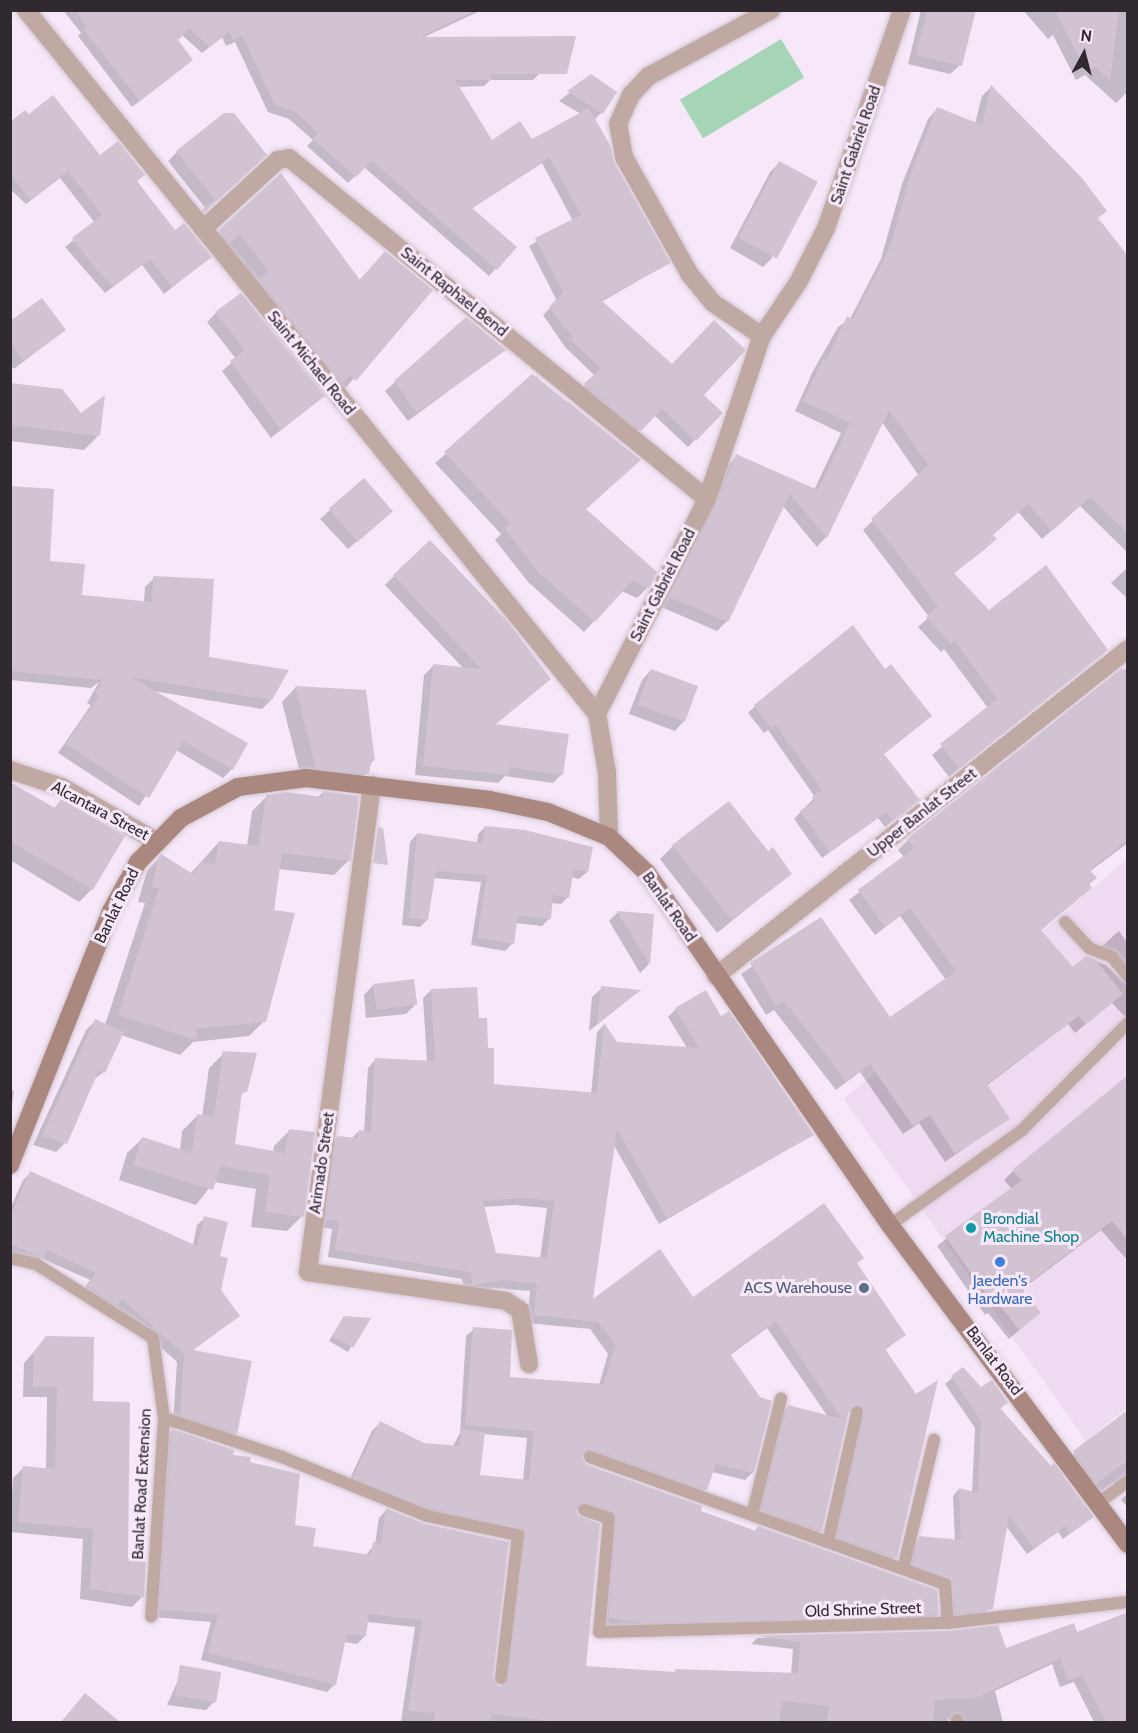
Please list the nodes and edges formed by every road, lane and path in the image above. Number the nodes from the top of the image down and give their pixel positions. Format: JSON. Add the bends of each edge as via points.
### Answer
{"nodes":[{"id":1,"x":26,"y":10,"type":"edge"},
{"id":2,"x":771,"y":10,"type":"edge"},
{"id":3,"x":902,"y":10,"type":"edge"},
{"id":4,"x":203,"y":229,"type":"junction"},
{"id":5,"x":762,"y":336,"type":"junction"},
{"id":6,"x":706,"y":499,"type":"junction"},
{"id":7,"x":1128,"y":649,"type":"edge"},
{"id":8,"x":597,"y":714,"type":"junction"},
{"id":9,"x":10,"y":770,"type":"edge"},
{"id":10,"x":372,"y":785,"type":"junction"},
{"id":11,"x":609,"y":837,"type":"junction"},
{"id":12,"x":156,"y":841,"type":"junction"},
{"id":13,"x":1065,"y":922,"type":"dead end"},
{"id":14,"x":716,"y":976,"type":"junction"},
{"id":15,"x":1128,"y":976,"type":"edge"},
{"id":16,"x":1128,"y":1023,"type":"edge"},
{"id":17,"x":10,"y":1165,"type":"edge"},
{"id":18,"x":890,"y":1225,"type":"junction"},
{"id":19,"x":10,"y":1258,"type":"edge"},
{"id":20,"x":529,"y":1364,"type":"dead end"},
{"id":21,"x":782,"y":1399,"type":"dead end"},
{"id":22,"x":857,"y":1412,"type":"dead end"},
{"id":23,"x":164,"y":1418,"type":"junction"},
{"id":24,"x":934,"y":1440,"type":"dead end"},
{"id":25,"x":590,"y":1457,"type":"dead end"},
{"id":26,"x":1128,"y":1481,"type":"edge"},
{"id":27,"x":1098,"y":1503,"type":"junction"},
{"id":28,"x":584,"y":1510,"type":"dead end"},
{"id":29,"x":752,"y":1515,"type":"junction"},
{"id":30,"x":828,"y":1542,"type":"junction"},
{"id":31,"x":1128,"y":1544,"type":"edge"},
{"id":32,"x":903,"y":1569,"type":"junction"},
{"id":33,"x":1128,"y":1602,"type":"edge"},
{"id":34,"x":151,"y":1617,"type":"dead end"},
{"id":35,"x":948,"y":1623,"type":"junction"},
{"id":36,"x":501,"y":1678,"type":"dead end"}],
"edges":[{"from":1,"to":4,"type":"street","name":"Saint Michael Road"},
{"from":2,"to":5,"type":"street","via":[[649,76],[631,95],[618,124],[624,157],[689,273],[713,303]]},
{"from":3,"to":5,"type":"street","name":"Saint Gabriel Road","via":[[826,228],[799,282]]},
{"from":4,"to":6,"type":"street","name":"Saint Raphael Bend","via":[[278,160],[290,158]]},
{"from":4,"to":8,"type":"street","name":"Saint Michael Road"},
{"from":5,"to":6,"type":"street","name":"Saint Gabriel Road"},
{"from":6,"to":8,"type":"street","name":"Saint Gabriel Road"},
{"from":7,"to":14,"type":"street","name":"Upper Banlat Street"},
{"from":8,"to":11,"type":"street","via":[[607,773]]},
{"from":9,"to":12,"type":"street","name":"Alcantara Street","via":[[62,787]]},
{"from":10,"to":11,"type":"street","name":"Banlat Road","via":[[520,805]]},
{"from":10,"to":12,"type":"street","name":"Banlat Road","via":[[306,778],[238,787],[181,818]]},
{"from":10,"to":20,"type":"street","name":"Arimado Street","via":[[308,1272],[506,1301],[520,1310]]},
{"from":11,"to":14,"type":"street","name":"Banlat Road","via":[[647,873]]},
{"from":12,"to":17,"type":"street","name":"Banlat Road","via":[[124,884],[111,911]]},
{"from":13,"to":15,"type":"lane","via":[[1089,948],[1112,957]]},
{"from":14,"to":18,"type":"street","name":"Banlat Road"},
{"from":16,"to":18,"type":"lane","via":[[1022,1130]]},
{"from":18,"to":27,"type":"street","name":"Banlat Road"},
{"from":19,"to":23,"type":"lane","name":"Banlat Road Extension","via":[[36,1264],[151,1335]]},
{"from":21,"to":29,"type":"lane"},
{"from":22,"to":30,"type":"lane"},
{"from":23,"to":34,"type":"lane","name":"Banlat Road Extension"},
{"from":23,"to":36,"type":"lane","via":[[282,1457],[427,1516],[518,1535]]},
{"from":24,"to":32,"type":"lane"},
{"from":25,"to":29,"type":"lane"},
{"from":26,"to":27,"type":"lane"},
{"from":27,"to":31,"type":"street","name":"Banlat Road"},
{"from":28,"to":35,"type":"lane","name":"Old Shrine Street","via":[[609,1518],[599,1632]]},
{"from":29,"to":30,"type":"lane"},
{"from":30,"to":32,"type":"lane"},
{"from":32,"to":35,"type":"lane","via":[[945,1584]]},
{"from":33,"to":35,"type":"lane","name":"Old Shrine Street"}]}
